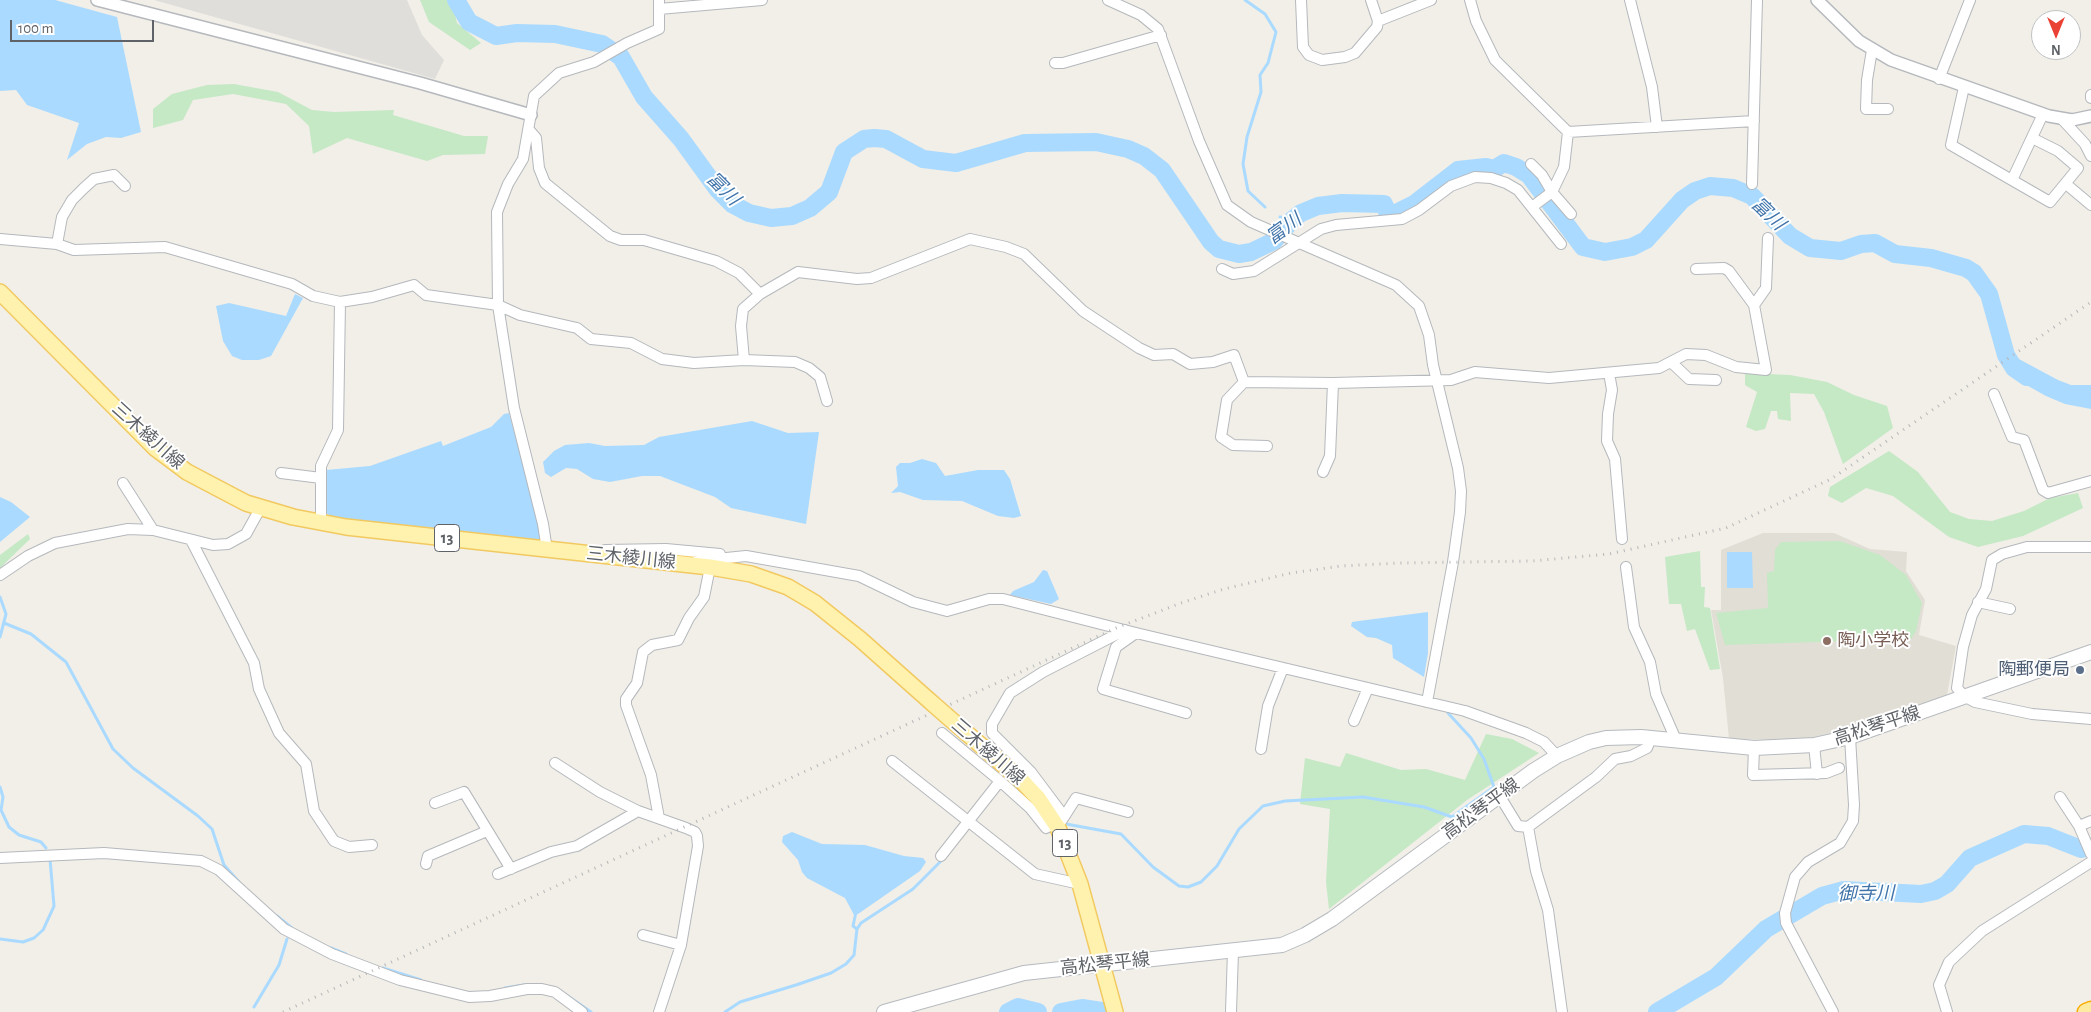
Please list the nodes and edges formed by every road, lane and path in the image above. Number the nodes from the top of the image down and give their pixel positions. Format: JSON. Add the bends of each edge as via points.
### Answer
{"nodes":[{"id":1,"x":97,"y":0,"type":"edge"},
{"id":2,"x":762,"y":0,"type":"edge"},
{"id":3,"x":1108,"y":0,"type":"edge"},
{"id":4,"x":1301,"y":0,"type":"edge"},
{"id":5,"x":1371,"y":0,"type":"edge"},
{"id":6,"x":1432,"y":0,"type":"edge"},
{"id":7,"x":1470,"y":0,"type":"edge"},
{"id":8,"x":1630,"y":0,"type":"edge"},
{"id":9,"x":1757,"y":0,"type":"edge"},
{"id":10,"x":1817,"y":0,"type":"edge"},
{"id":11,"x":1970,"y":0,"type":"edge"},
{"id":12,"x":660,"y":5,"type":"edge"},
{"id":13,"x":1378,"y":21,"type":"junction"},
{"id":14,"x":1161,"y":35,"type":"junction"},
{"id":15,"x":1872,"y":50,"type":"junction"},
{"id":16,"x":1055,"y":62,"type":"dead end"},
{"id":17,"x":1939,"y":79,"type":"junction"},
{"id":18,"x":1964,"y":87,"type":"junction"},
{"id":19,"x":1888,"y":109,"type":"dead end"},
{"id":20,"x":2043,"y":114,"type":"junction"},
{"id":21,"x":531,"y":115,"type":"junction"},
{"id":22,"x":2091,"y":116,"type":"edge"},
{"id":23,"x":2061,"y":118,"type":"junction"},
{"id":24,"x":1754,"y":121,"type":"junction"},
{"id":25,"x":1657,"y":127,"type":"junction"},
{"id":26,"x":530,"y":131,"type":"junction"},
{"id":27,"x":1568,"y":132,"type":"junction"},
{"id":28,"x":2032,"y":138,"type":"junction"},
{"id":29,"x":2091,"y":156,"type":"edge"},
{"id":30,"x":1531,"y":164,"type":"dead end"},
{"id":31,"x":2012,"y":180,"type":"junction"},
{"id":32,"x":1752,"y":184,"type":"dead end"},
{"id":33,"x":2066,"y":184,"type":"junction"},
{"id":34,"x":125,"y":186,"type":"dead end"},
{"id":35,"x":1551,"y":192,"type":"junction"},
{"id":36,"x":2091,"y":205,"type":"edge"},
{"id":37,"x":1533,"y":206,"type":"junction"},
{"id":38,"x":1571,"y":214,"type":"dead end"},
{"id":39,"x":1768,"y":238,"type":"dead end"},
{"id":40,"x":0,"y":239,"type":"edge"},
{"id":41,"x":1297,"y":241,"type":"junction"},
{"id":42,"x":57,"y":244,"type":"junction"},
{"id":43,"x":1561,"y":244,"type":"dead end"},
{"id":44,"x":1696,"y":268,"type":"dead end"},
{"id":45,"x":1222,"y":269,"type":"dead end"},
{"id":46,"x":0,"y":292,"type":"edge"},
{"id":47,"x":760,"y":294,"type":"junction"},
{"id":48,"x":340,"y":302,"type":"junction"},
{"id":49,"x":498,"y":305,"type":"junction"},
{"id":50,"x":1754,"y":305,"type":"junction"},
{"id":51,"x":744,"y":360,"type":"junction"},
{"id":52,"x":1672,"y":363,"type":"junction"},
{"id":53,"x":1609,"y":373,"type":"junction"},
{"id":54,"x":1437,"y":380,"type":"junction"},
{"id":55,"x":1716,"y":380,"type":"dead end"},
{"id":56,"x":1244,"y":382,"type":"junction"},
{"id":57,"x":1333,"y":383,"type":"junction"},
{"id":58,"x":1994,"y":394,"type":"dead end"},
{"id":59,"x":827,"y":401,"type":"dead end"},
{"id":60,"x":1267,"y":446,"type":"dead end"},
{"id":61,"x":1324,"y":472,"type":"dead end"},
{"id":62,"x":281,"y":473,"type":"dead end"},
{"id":63,"x":321,"y":478,"type":"junction"},
{"id":64,"x":2091,"y":481,"type":"edge"},
{"id":65,"x":123,"y":484,"type":"dead end"},
{"id":66,"x":261,"y":507,"type":"junction"},
{"id":67,"x":321,"y":523,"type":"junction"},
{"id":68,"x":153,"y":530,"type":"junction"},
{"id":69,"x":191,"y":540,"type":"junction"},
{"id":70,"x":1622,"y":540,"type":"dead end"},
{"id":71,"x":2091,"y":547,"type":"edge"},
{"id":72,"x":547,"y":550,"type":"junction"},
{"id":73,"x":574,"y":552,"type":"junction"},
{"id":74,"x":746,"y":556,"type":"junction"},
{"id":75,"x":682,"y":564,"type":"junction"},
{"id":76,"x":710,"y":567,"type":"junction"},
{"id":77,"x":1626,"y":567,"type":"dead end"},
{"id":78,"x":738,"y":572,"type":"junction"},
{"id":79,"x":0,"y":575,"type":"edge"},
{"id":80,"x":1978,"y":602,"type":"junction"},
{"id":81,"x":2010,"y":609,"type":"dead end"},
{"id":82,"x":1125,"y":630,"type":"junction"},
{"id":83,"x":1136,"y":633,"type":"junction"},
{"id":84,"x":2091,"y":652,"type":"edge"},
{"id":85,"x":1283,"y":668,"type":"junction"},
{"id":86,"x":1368,"y":688,"type":"junction"},
{"id":87,"x":1964,"y":696,"type":"junction"},
{"id":88,"x":1426,"y":702,"type":"junction"},
{"id":89,"x":1186,"y":713,"type":"dead end"},
{"id":90,"x":2091,"y":719,"type":"edge"},
{"id":91,"x":1354,"y":721,"type":"dead end"},
{"id":92,"x":942,"y":733,"type":"dead end"},
{"id":93,"x":1850,"y":737,"type":"junction"},
{"id":94,"x":1651,"y":738,"type":"junction"},
{"id":95,"x":1676,"y":740,"type":"junction"},
{"id":96,"x":1814,"y":744,"type":"junction"},
{"id":97,"x":1754,"y":748,"type":"junction"},
{"id":98,"x":1261,"y":750,"type":"dead end"},
{"id":99,"x":1557,"y":756,"type":"junction"},
{"id":100,"x":892,"y":761,"type":"dead end"},
{"id":101,"x":555,"y":763,"type":"dead end"},
{"id":102,"x":1839,"y":768,"type":"dead end"},
{"id":103,"x":1817,"y":774,"type":"junction"},
{"id":104,"x":1000,"y":781,"type":"junction"},
{"id":105,"x":1500,"y":795,"type":"junction"},
{"id":106,"x":2060,"y":797,"type":"dead end"},
{"id":107,"x":435,"y":803,"type":"dead end"},
{"id":108,"x":638,"y":811,"type":"junction"},
{"id":109,"x":1128,"y":812,"type":"dead end"},
{"id":110,"x":659,"y":818,"type":"junction"},
{"id":111,"x":968,"y":820,"type":"junction"},
{"id":112,"x":2091,"y":821,"type":"edge"},
{"id":113,"x":1059,"y":822,"type":"junction"},
{"id":114,"x":2079,"y":826,"type":"junction"},
{"id":115,"x":1528,"y":827,"type":"junction"},
{"id":116,"x":487,"y":831,"type":"junction"},
{"id":117,"x":372,"y":845,"type":"dead end"},
{"id":118,"x":2089,"y":853,"type":"edge"},
{"id":119,"x":941,"y":856,"type":"dead end"},
{"id":120,"x":0,"y":858,"type":"edge"},
{"id":121,"x":426,"y":864,"type":"dead end"},
{"id":122,"x":511,"y":869,"type":"junction"},
{"id":123,"x":498,"y":874,"type":"dead end"},
{"id":124,"x":1080,"y":884,"type":"junction"},
{"id":125,"x":643,"y":935,"type":"dead end"},
{"id":126,"x":681,"y":945,"type":"junction"},
{"id":127,"x":1233,"y":951,"type":"junction"},
{"id":128,"x":1103,"y":965,"type":"junction"},
{"id":129,"x":2091,"y":1010,"type":"edge"},
{"id":130,"x":1115,"y":1011,"type":"edge"},
{"id":131,"x":582,"y":1012,"type":"edge"},
{"id":132,"x":659,"y":1012,"type":"edge"},
{"id":133,"x":884,"y":1012,"type":"edge"},
{"id":134,"x":1231,"y":1012,"type":"edge"},
{"id":135,"x":1562,"y":1012,"type":"edge"},
{"id":136,"x":1833,"y":1012,"type":"edge"},
{"id":137,"x":1947,"y":1012,"type":"edge"},
{"id":138,"x":2086,"y":1012,"type":"edge"}],
"edges":[{"from":1,"to":21,"type":"street","via":[[420,83]]},
{"from":2,"to":12,"type":"street"},
{"from":3,"to":14,"type":"street","via":[[1141,15],[1158,28]]},
{"from":4,"to":13,"type":"street","via":[[1303,47],[1310,55],[1322,60],[1355,53],[1377,27]]},
{"from":5,"to":13,"type":"street"},
{"from":6,"to":13,"type":"street"},
{"from":7,"to":27,"type":"street","via":[[1496,60]]},
{"from":8,"to":25,"type":"street","via":[[1652,87]]},
{"from":9,"to":24,"type":"street"},
{"from":10,"to":15,"type":"street"},
{"from":11,"to":17,"type":"street"},
{"from":12,"to":21,"type":"street","via":[[659,30],[594,62],[559,73],[534,96]]},
{"from":14,"to":16,"type":"street","via":[[1063,63]]},
{"from":14,"to":41,"type":"street","via":[[1222,199],[1241,216]]},
{"from":15,"to":17,"type":"street"},
{"from":15,"to":19,"type":"street","via":[[1866,109]]},
{"from":17,"to":18,"type":"street"},
{"from":18,"to":20,"type":"street"},
{"from":18,"to":31,"type":"street","via":[[1951,145]]},
{"from":20,"to":23,"type":"street"},
{"from":20,"to":28,"type":"street"},
{"from":21,"to":26,"type":"street"},
{"from":22,"to":23,"type":"street","via":[[2085,119]]},
{"from":23,"to":29,"type":"street","via":[[2085,144]]},
{"from":24,"to":25,"type":"street"},
{"from":24,"to":32,"type":"street"},
{"from":25,"to":27,"type":"street"},
{"from":26,"to":47,"type":"street","via":[[536,138],[539,168],[545,183],[610,236],[621,240],[644,240],[716,260],[739,273]]},
{"from":26,"to":49,"type":"street","via":[[523,160],[508,184],[497,212]]},
{"from":27,"to":35,"type":"street","via":[[1564,168]]},
{"from":28,"to":31,"type":"street"},
{"from":28,"to":33,"type":"street","via":[[2058,151],[2078,168]]},
{"from":30,"to":35,"type":"street","via":[[1542,175]]},
{"from":31,"to":33,"type":"street","via":[[2050,202]]},
{"from":33,"to":36,"type":"street"},
{"from":34,"to":42,"type":"street","via":[[114,175],[94,179],[62,217]]},
{"from":35,"to":37,"type":"street"},
{"from":35,"to":38,"type":"street"},
{"from":37,"to":41,"type":"street","via":[[1506,183],[1475,177],[1452,186],[1402,218],[1336,225]]},
{"from":37,"to":43,"type":"street"},
{"from":39,"to":50,"type":"street","via":[[1766,288]]},
{"from":40,"to":42,"type":"street"},
{"from":41,"to":45,"type":"street","via":[[1254,271],[1233,274]]},
{"from":41,"to":54,"type":"street","via":[[1408,294],[1420,306],[1424,317]]},
{"from":42,"to":48,"type":"street","via":[[74,250],[165,248],[292,284],[313,296]]},
{"from":44,"to":50,"type":"street","via":[[1724,268],[1729,271]]},
{"from":46,"to":66,"type":"main road","name":"三木綾川線","number":"13","via":[[154,448],[215,488]]},
{"from":47,"to":51,"type":"street","via":[[743,309]]},
{"from":47,"to":56,"type":"street","via":[[798,272],[871,278],[970,239],[1024,254],[1083,311],[1154,355],[1173,354],[1190,364],[1234,355]]},
{"from":48,"to":49,"type":"street","via":[[414,286],[426,295]]},
{"from":48,"to":63,"type":"street","via":[[338,430],[323,460]]},
{"from":49,"to":51,"type":"street","via":[[506,311],[577,328],[590,339],[631,343],[662,359],[694,363]]},
{"from":49,"to":72,"type":"street","via":[[514,408]]},
{"from":50,"to":52,"type":"street","via":[[1766,370],[1736,367],[1706,355],[1686,354]]},
{"from":51,"to":59,"type":"street","via":[[795,362],[809,368],[820,377]]},
{"from":52,"to":53,"type":"street","via":[[1659,368]]},
{"from":52,"to":55,"type":"street","via":[[1689,379]]},
{"from":53,"to":54,"type":"street","via":[[1549,378],[1475,372],[1462,378]]},
{"from":53,"to":70,"type":"street","via":[[1612,390],[1607,441],[1614,459]]},
{"from":54,"to":57,"type":"street"},
{"from":54,"to":88,"type":"street","via":[[1458,468],[1460,512]]},
{"from":56,"to":57,"type":"street"},
{"from":56,"to":60,"type":"street","via":[[1227,400],[1221,438],[1233,445]]},
{"from":57,"to":61,"type":"street","via":[[1330,456]]},
{"from":58,"to":64,"type":"street","via":[[2012,437],[2024,440],[2044,490],[2048,493]]},
{"from":62,"to":63,"type":"street"},
{"from":63,"to":67,"type":"street"},
{"from":65,"to":68,"type":"street"},
{"from":66,"to":67,"type":"main road","name":"三木綾川線","number":"13"},
{"from":66,"to":69,"type":"street","via":[[246,534],[228,544],[213,545]]},
{"from":67,"to":72,"type":"main road","name":"三木綾川線","number":"13"},
{"from":68,"to":69,"type":"street"},
{"from":68,"to":79,"type":"street","via":[[128,529],[56,543],[28,556]]},
{"from":69,"to":117,"type":"street","via":[[254,663],[259,689],[279,733],[306,764],[314,811],[334,842],[349,847]]},
{"from":71,"to":80,"type":"street","via":[[2027,546],[2002,554],[1992,560],[1986,589]]},
{"from":72,"to":73,"type":"main road","name":"三木綾川線","number":"13"},
{"from":73,"to":74,"type":"street","via":[[666,549]]},
{"from":73,"to":75,"type":"main road","name":"三木綾川線","number":"13"},
{"from":74,"to":75,"type":"street"},
{"from":74,"to":78,"type":"street"},
{"from":74,"to":82,"type":"street","via":[[859,576],[913,602],[946,611],[989,599],[1003,599]]},
{"from":75,"to":76,"type":"main road","name":"三木綾川線","number":"13"},
{"from":76,"to":78,"type":"main road","name":"三木綾川線","number":"13"},
{"from":76,"to":110,"type":"street","via":[[704,596],[678,640],[652,645],[643,652],[637,683],[626,699],[651,775]]},
{"from":77,"to":95,"type":"street","via":[[1634,627],[1650,662],[1656,694]]},
{"from":78,"to":113,"type":"main road","name":"三木綾川線","number":"13","bridge":true,"via":[[788,587],[815,603],[1021,780]]},
{"from":80,"to":81,"type":"street"},
{"from":80,"to":87,"type":"street","via":[[1959,672],[1957,688]]},
{"from":82,"to":83,"type":"street"},
{"from":82,"to":113,"type":"street","via":[[1043,672],[1010,693],[992,724],[989,736],[1031,772]]},
{"from":83,"to":85,"type":"street"},
{"from":83,"to":89,"type":"street","via":[[1116,647],[1103,689]]},
{"from":84,"to":87,"type":"main road","name":"高松琴平線"},
{"from":85,"to":86,"type":"street"},
{"from":85,"to":98,"type":"street","via":[[1268,706]]},
{"from":86,"to":88,"type":"street"},
{"from":86,"to":91,"type":"street"},
{"from":87,"to":90,"type":"street","via":[[1976,702],[2032,714]]},
{"from":87,"to":93,"type":"main road","name":"高松琴平線"},
{"from":88,"to":99,"type":"street","via":[[1465,711],[1526,733],[1544,742]]},
{"from":92,"to":104,"type":"street","via":[[976,756]]},
{"from":93,"to":96,"type":"main road","name":"高松琴平線"},
{"from":93,"to":136,"type":"street","via":[[1853,821],[1840,843],[1808,862],[1795,877],[1786,918]]},
{"from":94,"to":95,"type":"main road","name":"高松琴平線"},
{"from":94,"to":99,"type":"main road","name":"高松琴平線","via":[[1606,738]]},
{"from":94,"to":115,"type":"street","via":[[1647,748],[1615,759]]},
{"from":95,"to":97,"type":"main road","name":"高松琴平線"},
{"from":96,"to":97,"type":"main road","name":"高松琴平線"},
{"from":96,"to":103,"type":"street"},
{"from":97,"to":103,"type":"street","via":[[1753,774]]},
{"from":99,"to":105,"type":"main road","name":"高松琴平線"},
{"from":100,"to":111,"type":"street"},
{"from":101,"to":108,"type":"street","via":[[600,792]]},
{"from":102,"to":103,"type":"street"},
{"from":104,"to":111,"type":"street"},
{"from":104,"to":113,"type":"street","via":[[1030,808],[1046,828]]},
{"from":105,"to":115,"type":"street","via":[[1518,826]]},
{"from":105,"to":127,"type":"main road","name":"高松琴平線","via":[[1332,919],[1305,935],[1282,945]]},
{"from":106,"to":114,"type":"street"},
{"from":107,"to":116,"type":"street","via":[[464,792]]},
{"from":108,"to":110,"type":"street"},
{"from":108,"to":122,"type":"street","via":[[577,846],[551,852]]},
{"from":109,"to":113,"type":"street","via":[[1076,798]]},
{"from":110,"to":126,"type":"street","via":[[695,832],[699,840]]},
{"from":111,"to":119,"type":"street"},
{"from":111,"to":124,"type":"street","via":[[1035,874]]},
{"from":112,"to":114,"type":"street"},
{"from":113,"to":124,"type":"main road","name":"三木綾川線","number":"13"},
{"from":114,"to":118,"type":"street"},
{"from":115,"to":135,"type":"street","via":[[1536,872],[1548,910]]},
{"from":116,"to":121,"type":"street","via":[[428,856]]},
{"from":116,"to":122,"type":"street"},
{"from":118,"to":137,"type":"street","via":[[1982,931],[1948,962],[1939,985]]},
{"from":120,"to":131,"type":"street","via":[[104,853],[201,861],[219,870],[284,929],[332,954],[400,980],[469,996],[490,996],[527,989],[555,992]]},
{"from":122,"to":123,"type":"street"},
{"from":124,"to":128,"type":"main road","name":"三木綾川線","number":"13"},
{"from":125,"to":126,"type":"street"},
{"from":126,"to":132,"type":"street"},
{"from":127,"to":128,"type":"main road","name":"高松琴平線"},
{"from":127,"to":134,"type":"street"},
{"from":128,"to":130,"type":"main road","name":"三木綾川線","number":"13"},
{"from":128,"to":133,"type":"main road","name":"高松琴平線","via":[[1024,973]]},
{"from":129,"to":138,"type":"highway"}]}
